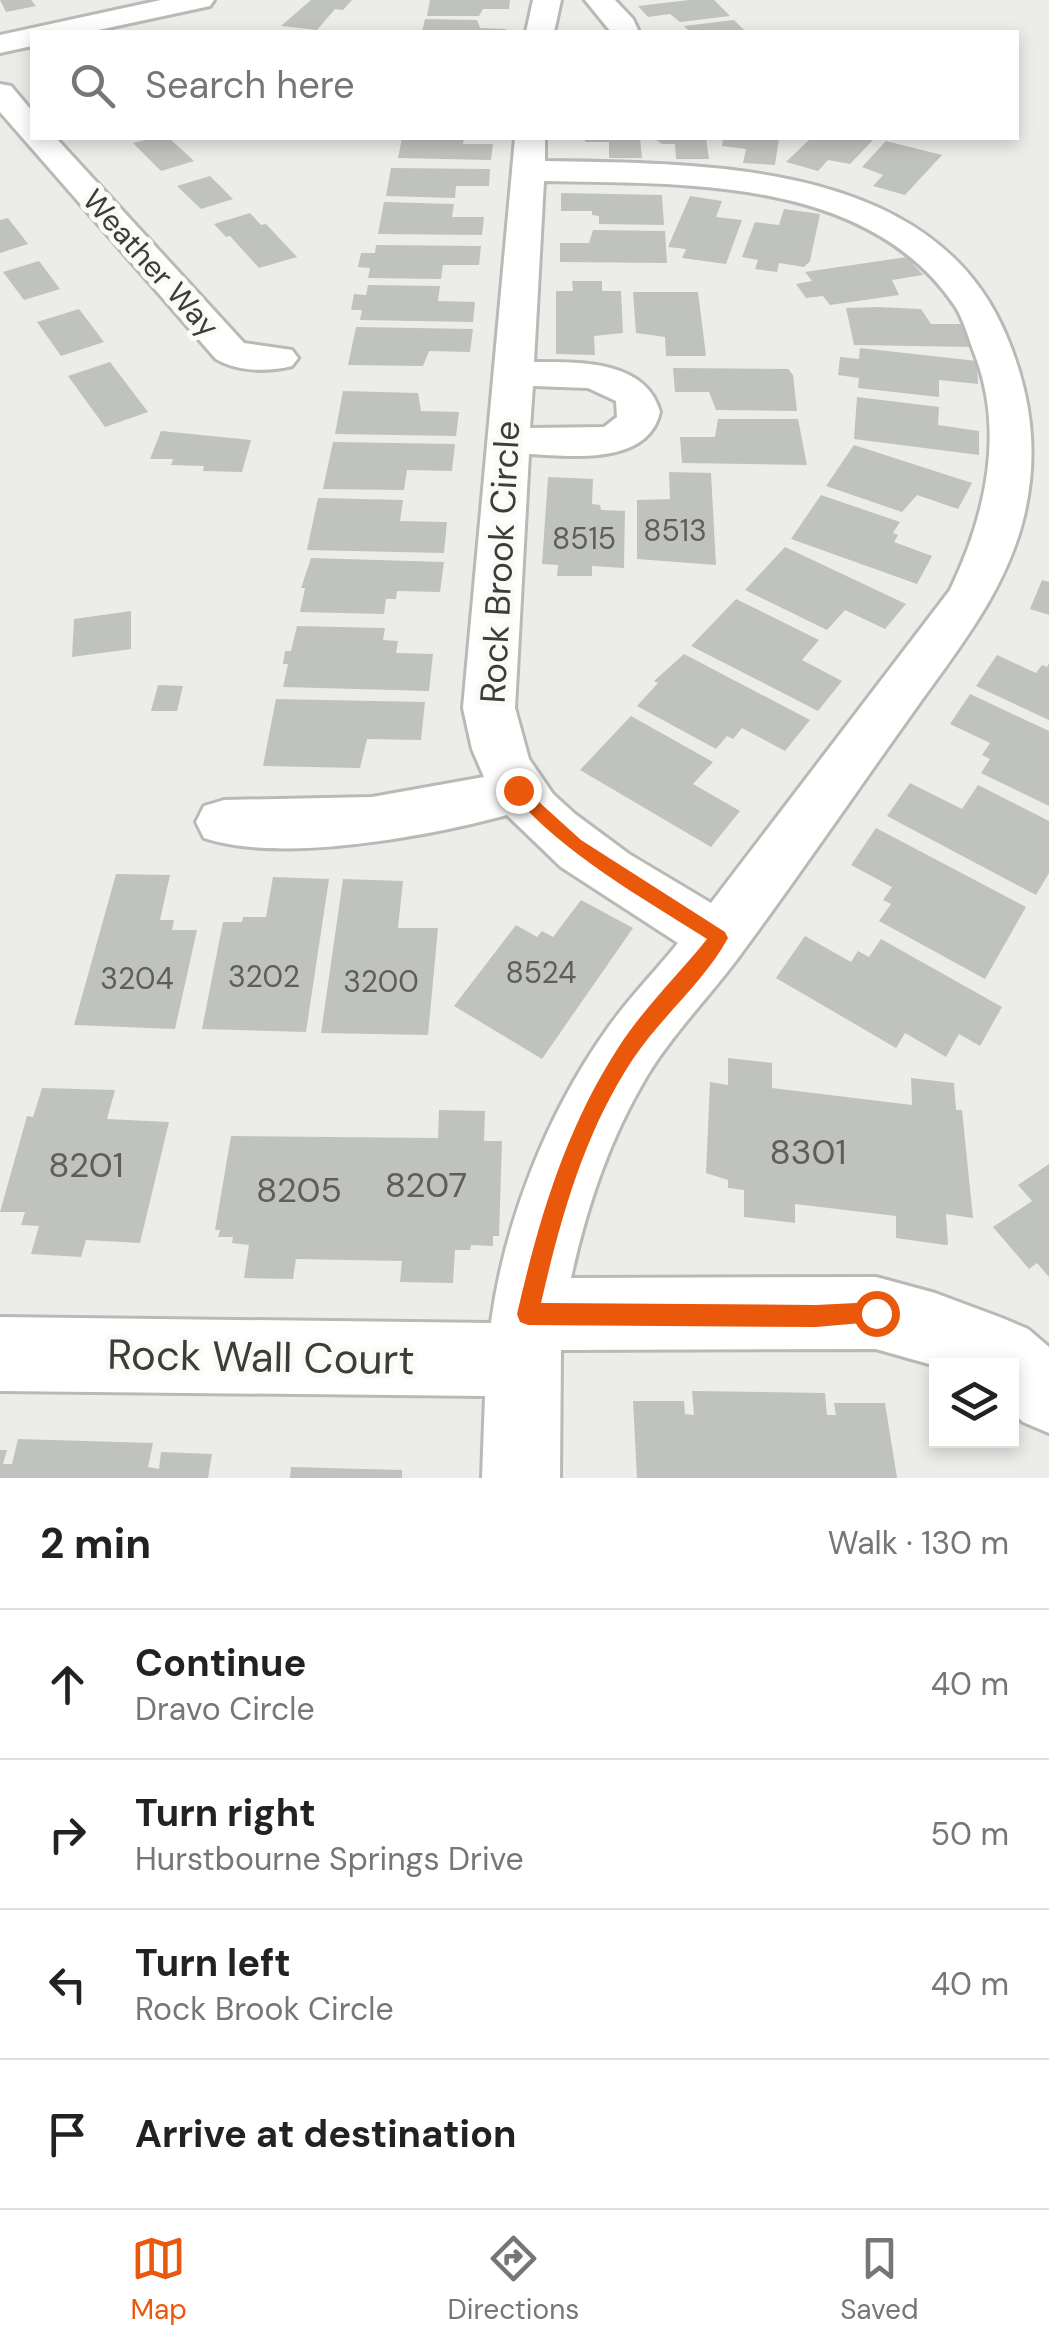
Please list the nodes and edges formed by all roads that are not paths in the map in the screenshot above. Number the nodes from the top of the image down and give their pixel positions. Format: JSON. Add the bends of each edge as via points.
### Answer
{"nodes":[{"id":1,"x":200,"y":0,"type":"edge"},
{"id":2,"x":600,"y":0,"type":"edge"},
{"id":3,"x":60,"y":30,"type":"edge"},
{"id":4,"x":624,"y":30,"type":"edge"},
{"id":5,"x":30,"y":36,"type":"edge"},
{"id":6,"x":0,"y":44,"type":"edge"},
{"id":7,"x":0,"y":94,"type":"edge"},
{"id":8,"x":30,"y":128,"type":"edge"},
{"id":9,"x":41,"y":140,"type":"edge"},
{"id":10,"x":529,"y":154,"type":"edge"},
{"id":11,"x":278,"y":358,"type":"dead end"},
{"id":12,"x":512,"y":374,"type":"junction"},
{"id":13,"x":507,"y":440,"type":"junction"},
{"id":14,"x":518,"y":790,"type":"junction"},
{"id":15,"x":224,"y":822,"type":"dead end"},
{"id":16,"x":719,"y":938,"type":"junction"},
{"id":17,"x":525,"y":1337,"type":"junction"},
{"id":18,"x":0,"y":1354,"type":"edge"},
{"id":19,"x":1049,"y":1396,"type":"edge"},
{"id":20,"x":522,"y":1478,"type":"edge"}],
"edges":[{"from":1,"to":3,"type":"street"},
{"from":2,"to":4,"type":"street"},
{"from":5,"to":6,"type":"street"},
{"from":7,"to":8,"type":"street"},
{"from":9,"to":11,"type":"street","name":"Weather Way","via":[[230,351]]},
{"from":10,"to":12,"type":"street","name":"Rock Brook Circle"},
{"from":10,"to":16,"type":"street","via":[[776,185],[840,204],[909,238],[942,264],[979,312],[1010,404],[1006,507],[970,597]]},
{"from":12,"to":13,"type":"street","name":"Rock Brook Circle"},
{"from":12,"to":13,"type":"street","via":[[604,378],[627,386],[639,416],[632,430],[611,440]]},
{"from":13,"to":14,"type":"street","name":"Rock Brook Circle","via":[[489,708],[497,748]]},
{"from":14,"to":15,"type":"street","via":[[372,822]]},
{"from":14,"to":16,"type":"street","name":"Rock Brook Circle","via":[[575,846]]},
{"from":16,"to":17,"type":"street","via":[[626,1052],[584,1126],[551,1214]]},
{"from":17,"to":18,"type":"street","name":"Rock Wall Court"},
{"from":17,"to":19,"type":"street","name":"Rock Wall Court","via":[[876,1313],[1002,1355]]},
{"from":17,"to":20,"type":"street"}]}
